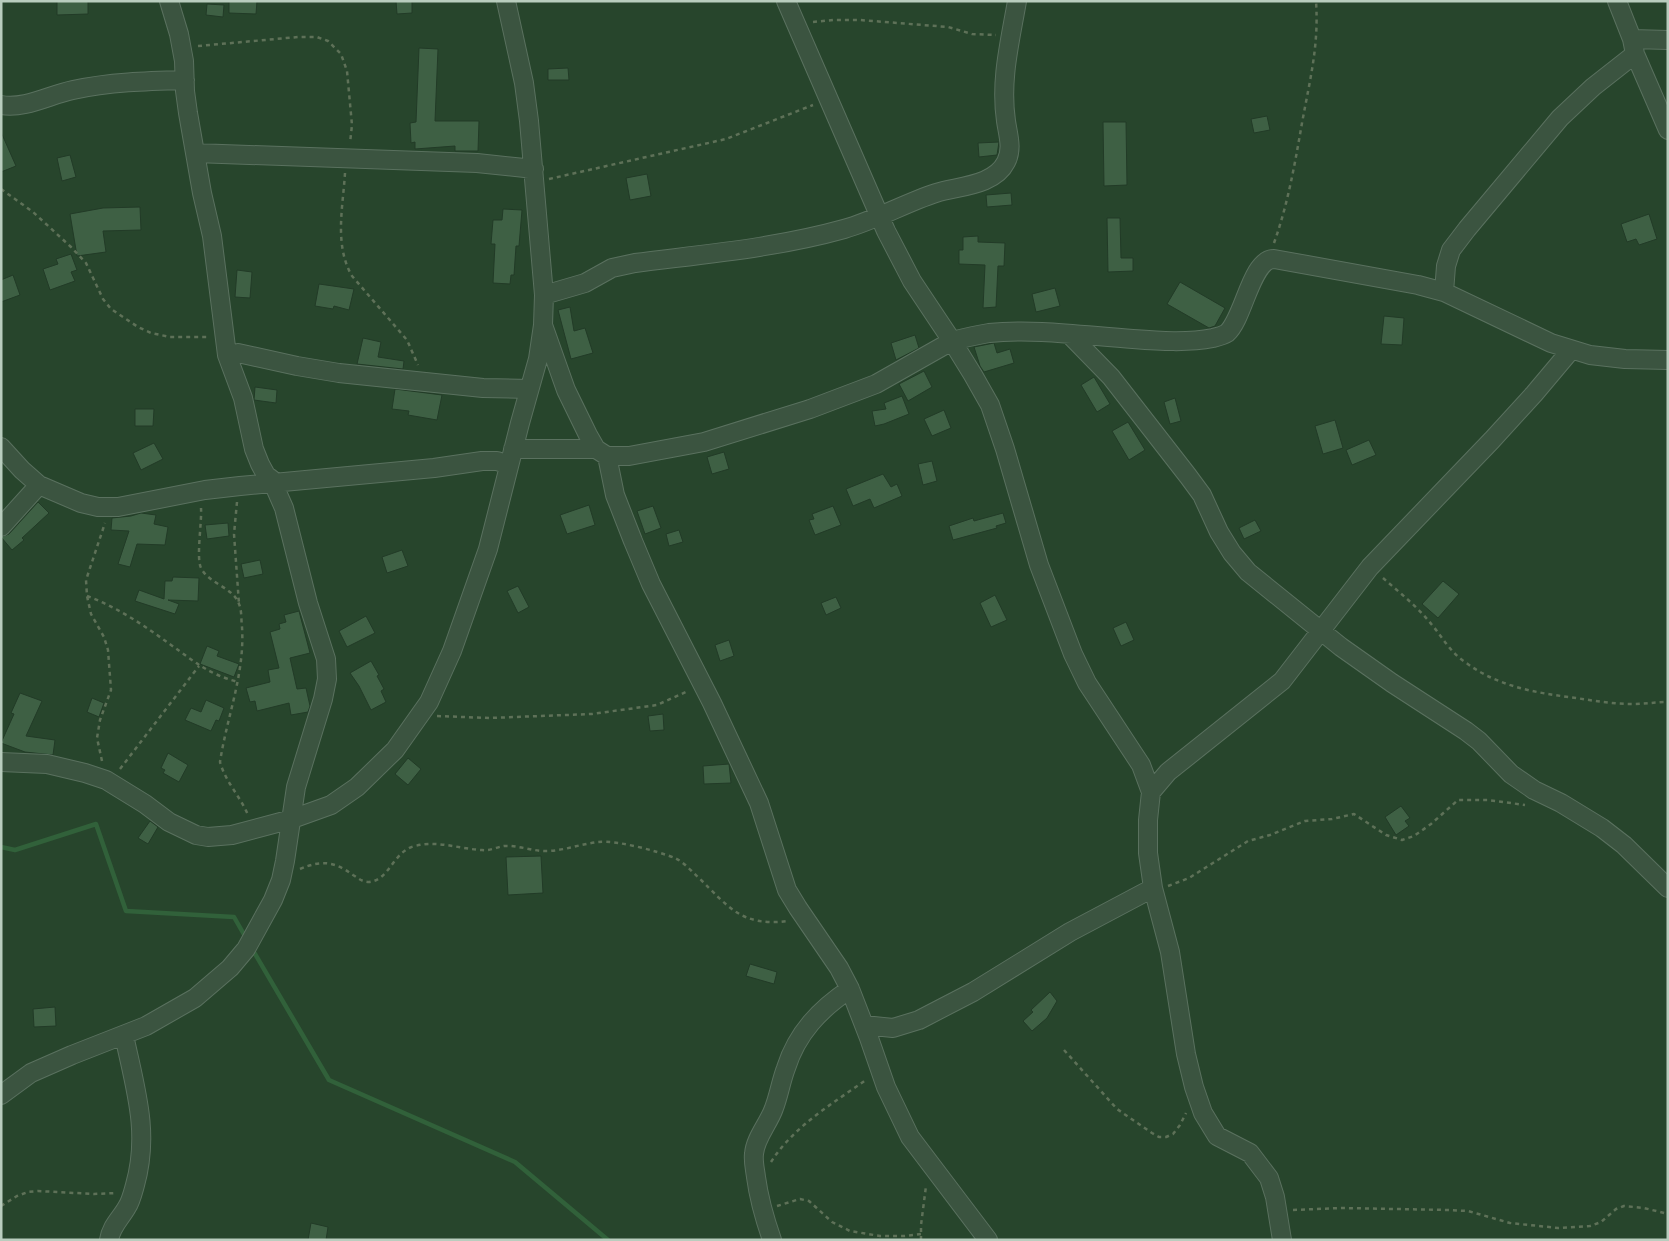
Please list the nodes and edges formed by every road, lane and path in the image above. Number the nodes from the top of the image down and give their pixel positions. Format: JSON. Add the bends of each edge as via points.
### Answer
{"nodes":[{"id":1,"x":169,"y":1,"type":"edge"},
{"id":2,"x":506,"y":1,"type":"edge"},
{"id":3,"x":786,"y":1,"type":"edge"},
{"id":4,"x":1017,"y":1,"type":"edge"},
{"id":5,"x":1316,"y":1,"type":"edge"},
{"id":6,"x":1617,"y":1,"type":"edge"},
{"id":7,"x":797,"y":25,"type":"junction"},
{"id":8,"x":1011,"y":34,"type":"junction"},
{"id":9,"x":1668,"y":40,"type":"edge"},
{"id":10,"x":181,"y":47,"type":"junction"},
{"id":11,"x":1634,"y":47,"type":"junction"},
{"id":12,"x":184,"y":80,"type":"junction"},
{"id":13,"x":829,"y":100,"type":"junction"},
{"id":14,"x":1,"y":105,"type":"edge"},
{"id":15,"x":1668,"y":130,"type":"edge"},
{"id":16,"x":195,"y":153,"type":"junction"},
{"id":17,"x":347,"y":159,"type":"junction"},
{"id":18,"x":534,"y":176,"type":"junction"},
{"id":19,"x":1,"y":189,"type":"edge"},
{"id":20,"x":879,"y":215,"type":"junction"},
{"id":21,"x":1269,"y":259,"type":"junction"},
{"id":22,"x":1444,"y":292,"type":"junction"},
{"id":23,"x":544,"y":295,"type":"junction"},
{"id":24,"x":543,"y":325,"type":"junction"},
{"id":25,"x":1070,"y":334,"type":"junction"},
{"id":26,"x":224,"y":337,"type":"junction"},
{"id":27,"x":952,"y":341,"type":"junction"},
{"id":28,"x":1571,"y":350,"type":"junction"},
{"id":29,"x":227,"y":355,"type":"junction"},
{"id":30,"x":1668,"y":360,"type":"edge"},
{"id":31,"x":426,"y":382,"type":"junction"},
{"id":32,"x":529,"y":389,"type":"junction"},
{"id":33,"x":1,"y":447,"type":"edge"},
{"id":34,"x":601,"y":453,"type":"junction"},
{"id":35,"x":511,"y":457,"type":"junction"},
{"id":36,"x":274,"y":482,"type":"junction"},
{"id":37,"x":39,"y":485,"type":"junction"},
{"id":38,"x":240,"y":486,"type":"junction"},
{"id":39,"x":200,"y":491,"type":"junction"},
{"id":40,"x":109,"y":507,"type":"junction"},
{"id":41,"x":1,"y":527,"type":"edge"},
{"id":42,"x":1370,"y":566,"type":"junction"},
{"id":43,"x":87,"y":596,"type":"junction"},
{"id":44,"x":239,"y":604,"type":"junction"},
{"id":45,"x":1322,"y":632,"type":"junction"},
{"id":46,"x":199,"y":666,"type":"junction"},
{"id":47,"x":238,"y":682,"type":"junction"},
{"id":48,"x":703,"y":684,"type":"junction"},
{"id":49,"x":1668,"y":702,"type":"edge"},
{"id":50,"x":420,"y":715,"type":"junction"},
{"id":51,"x":1,"y":762,"type":"edge"},
{"id":52,"x":108,"y":781,"type":"junction"},
{"id":53,"x":1151,"y":792,"type":"junction"},
{"id":54,"x":1528,"y":805,"type":"dead end"},
{"id":55,"x":292,"y":819,"type":"junction"},
{"id":56,"x":254,"y":829,"type":"junction"},
{"id":57,"x":281,"y":880,"type":"junction"},
{"id":58,"x":1153,"y":888,"type":"junction"},
{"id":59,"x":1668,"y":888,"type":"edge"},
{"id":60,"x":804,"y":918,"type":"junction"},
{"id":61,"x":850,"y":989,"type":"junction"},
{"id":62,"x":864,"y":1025,"type":"junction"},
{"id":63,"x":124,"y":1035,"type":"junction"},
{"id":64,"x":1064,"y":1050,"type":"dead end"},
{"id":65,"x":880,"y":1070,"type":"junction"},
{"id":66,"x":1,"y":1095,"type":"edge"},
{"id":67,"x":1201,"y":1106,"type":"junction"},
{"id":68,"x":930,"y":1165,"type":"junction"},
{"id":69,"x":758,"y":1187,"type":"junction"},
{"id":70,"x":133,"y":1190,"type":"junction"},
{"id":71,"x":1,"y":1206,"type":"edge"},
{"id":72,"x":1276,"y":1211,"type":"junction"},
{"id":73,"x":762,"y":1212,"type":"junction"},
{"id":74,"x":1668,"y":1214,"type":"edge"},
{"id":75,"x":921,"y":1238,"type":"edge"},
{"id":76,"x":109,"y":1240,"type":"edge"},
{"id":77,"x":772,"y":1240,"type":"edge"},
{"id":78,"x":988,"y":1240,"type":"edge"},
{"id":79,"x":1282,"y":1240,"type":"edge"}],
"edges":[{"from":1,"to":10,"type":"street"},
{"from":2,"to":18,"type":"street","via":[[524,84]]},
{"from":3,"to":7,"type":"street"},
{"from":4,"to":8,"type":"street"},
{"from":5,"to":21,"type":"path","via":[[1317,34],[1310,81],[1291,180]]},
{"from":6,"to":11,"type":"street"},
{"from":7,"to":8,"type":"path","via":[[860,20],[948,27],[980,36]]},
{"from":7,"to":13,"type":"street"},
{"from":8,"to":20,"type":"street","via":[[1004,75],[1010,148],[1006,163],[992,177],[917,199]]},
{"from":9,"to":11,"type":"street"},
{"from":10,"to":12,"type":"street"},
{"from":10,"to":17,"type":"path","via":[[317,36],[328,41],[341,54],[347,71],[352,125]]},
{"from":11,"to":15,"type":"street"},
{"from":11,"to":22,"type":"street","via":[[1560,118],[1467,229],[1451,250]]},
{"from":12,"to":14,"type":"street","via":[[115,84],[74,90],[29,104]]},
{"from":12,"to":16,"type":"street"},
{"from":13,"to":18,"type":"path","via":[[726,139]]},
{"from":13,"to":20,"type":"street"},
{"from":16,"to":17,"type":"street"},
{"from":16,"to":26,"type":"street","via":[[212,236]]},
{"from":17,"to":18,"type":"street","via":[[478,163]]},
{"from":17,"to":31,"type":"path","via":[[341,230],[346,266],[407,340]]},
{"from":18,"to":23,"type":"street"},
{"from":19,"to":26,"type":"path","via":[[33,212],[86,263],[110,309],[151,333],[170,337]]},
{"from":20,"to":23,"type":"street","via":[[846,228],[782,243],[612,268],[585,283]]},
{"from":20,"to":27,"type":"street","via":[[912,281]]},
{"from":21,"to":22,"type":"street","via":[[1418,284]]},
{"from":21,"to":25,"type":"street","via":[[1257,271],[1235,323],[1226,333],[1214,338],[1156,340]]},
{"from":22,"to":28,"type":"street"},
{"from":23,"to":24,"type":"street"},
{"from":24,"to":32,"type":"street"},
{"from":24,"to":34,"type":"street","via":[[566,390]]},
{"from":25,"to":27,"type":"street","via":[[990,333]]},
{"from":25,"to":45,"type":"street","via":[[1111,378],[1193,482],[1232,553],[1264,586]]},
{"from":26,"to":29,"type":"street"},
{"from":27,"to":34,"type":"street","via":[[876,384],[810,409],[704,442],[629,456]]},
{"from":27,"to":53,"type":"street","via":[[990,405],[1038,564],[1073,654],[1087,683],[1141,765]]},
{"from":28,"to":30,"type":"street","via":[[1608,358]]},
{"from":28,"to":42,"type":"street","via":[[1485,447]]},
{"from":29,"to":31,"type":"street","via":[[238,353],[317,370]]},
{"from":29,"to":36,"type":"street","via":[[243,398],[260,464]]},
{"from":31,"to":32,"type":"street"},
{"from":32,"to":35,"type":"street"},
{"from":33,"to":37,"type":"street"},
{"from":34,"to":35,"type":"street"},
{"from":34,"to":48,"type":"street","via":[[651,584]]},
{"from":35,"to":36,"type":"street","via":[[434,468]]},
{"from":35,"to":50,"type":"street","via":[[488,549],[466,613],[429,702]]},
{"from":36,"to":38,"type":"street"},
{"from":36,"to":55,"type":"street","via":[[326,659],[327,679],[296,787]]},
{"from":37,"to":40,"type":"street","via":[[81,504]]},
{"from":37,"to":41,"type":"street"},
{"from":38,"to":39,"type":"street"},
{"from":38,"to":44,"type":"path","via":[[234,534]]},
{"from":39,"to":40,"type":"street"},
{"from":39,"to":44,"type":"path","via":[[201,568]]},
{"from":40,"to":43,"type":"path","via":[[86,580]]},
{"from":42,"to":45,"type":"street"},
{"from":42,"to":49,"type":"path","via":[[1408,600],[1464,662],[1486,676],[1536,693],[1608,703]]},
{"from":43,"to":46,"type":"path","via":[[141,624]]},
{"from":43,"to":52,"type":"path","via":[[91,614],[108,650],[111,690],[97,738]]},
{"from":44,"to":47,"type":"path","via":[[242,656]]},
{"from":45,"to":53,"type":"street","via":[[1282,682],[1168,772]]},
{"from":45,"to":59,"type":"street","via":[[1376,672],[1466,730],[1511,774],[1602,828]]},
{"from":46,"to":47,"type":"path"},
{"from":46,"to":52,"type":"path"},
{"from":47,"to":56,"type":"path","via":[[220,762]]},
{"from":48,"to":50,"type":"path","via":[[657,705],[622,711],[489,718]]},
{"from":48,"to":60,"type":"street","via":[[758,803],[787,890]]},
{"from":50,"to":55,"type":"street","via":[[395,750],[357,787],[331,805]]},
{"from":51,"to":52,"type":"street","via":[[70,768]]},
{"from":52,"to":56,"type":"street","via":[[169,822],[196,835],[232,835]]},
{"from":53,"to":58,"type":"street","via":[[1148,852]]},
{"from":54,"to":58,"type":"path","via":[[1458,800],[1422,831],[1402,840],[1386,835],[1354,814],[1305,821],[1248,841],[1173,885]]},
{"from":55,"to":56,"type":"street"},
{"from":55,"to":57,"type":"street"},
{"from":57,"to":60,"type":"path","via":[[311,864],[326,863],[339,866],[360,880],[376,881],[400,853],[416,845],[445,844],[489,850],[508,846],[541,851],[612,842],[676,859],[738,914],[748,919],[775,923]]},
{"from":57,"to":63,"type":"street","via":[[246,949],[230,968],[195,998]]},
{"from":58,"to":62,"type":"street","via":[[919,1020],[893,1028]]},
{"from":58,"to":67,"type":"street","via":[[1170,952],[1186,1054]]},
{"from":60,"to":61,"type":"street"},
{"from":61,"to":62,"type":"street"},
{"from":61,"to":69,"type":"street","via":[[818,1014],[794,1047],[775,1107],[756,1145]]},
{"from":62,"to":65,"type":"street"},
{"from":63,"to":66,"type":"street","via":[[30,1072]]},
{"from":63,"to":70,"type":"street","via":[[142,1125],[141,1157]]},
{"from":64,"to":67,"type":"path","via":[[1116,1109],[1159,1137],[1173,1134],[1191,1108]]},
{"from":65,"to":68,"type":"street","via":[[910,1137]]},
{"from":65,"to":69,"type":"path","via":[[823,1111],[782,1146]]},
{"from":67,"to":72,"type":"street","via":[[1217,1136],[1250,1153],[1259,1162],[1269,1178]]},
{"from":68,"to":75,"type":"path"},
{"from":68,"to":78,"type":"street"},
{"from":69,"to":73,"type":"street"},
{"from":70,"to":71,"type":"path","via":[[113,1194],[28,1192]]},
{"from":70,"to":76,"type":"street","via":[[128,1206],[110,1232]]},
{"from":72,"to":74,"type":"path","via":[[1342,1208],[1468,1211],[1510,1223],[1558,1228],[1590,1226],[1624,1206]]},
{"from":72,"to":79,"type":"street"},
{"from":73,"to":75,"type":"path","via":[[800,1199],[809,1201],[832,1222],[850,1231]]},
{"from":73,"to":77,"type":"street"}]}
